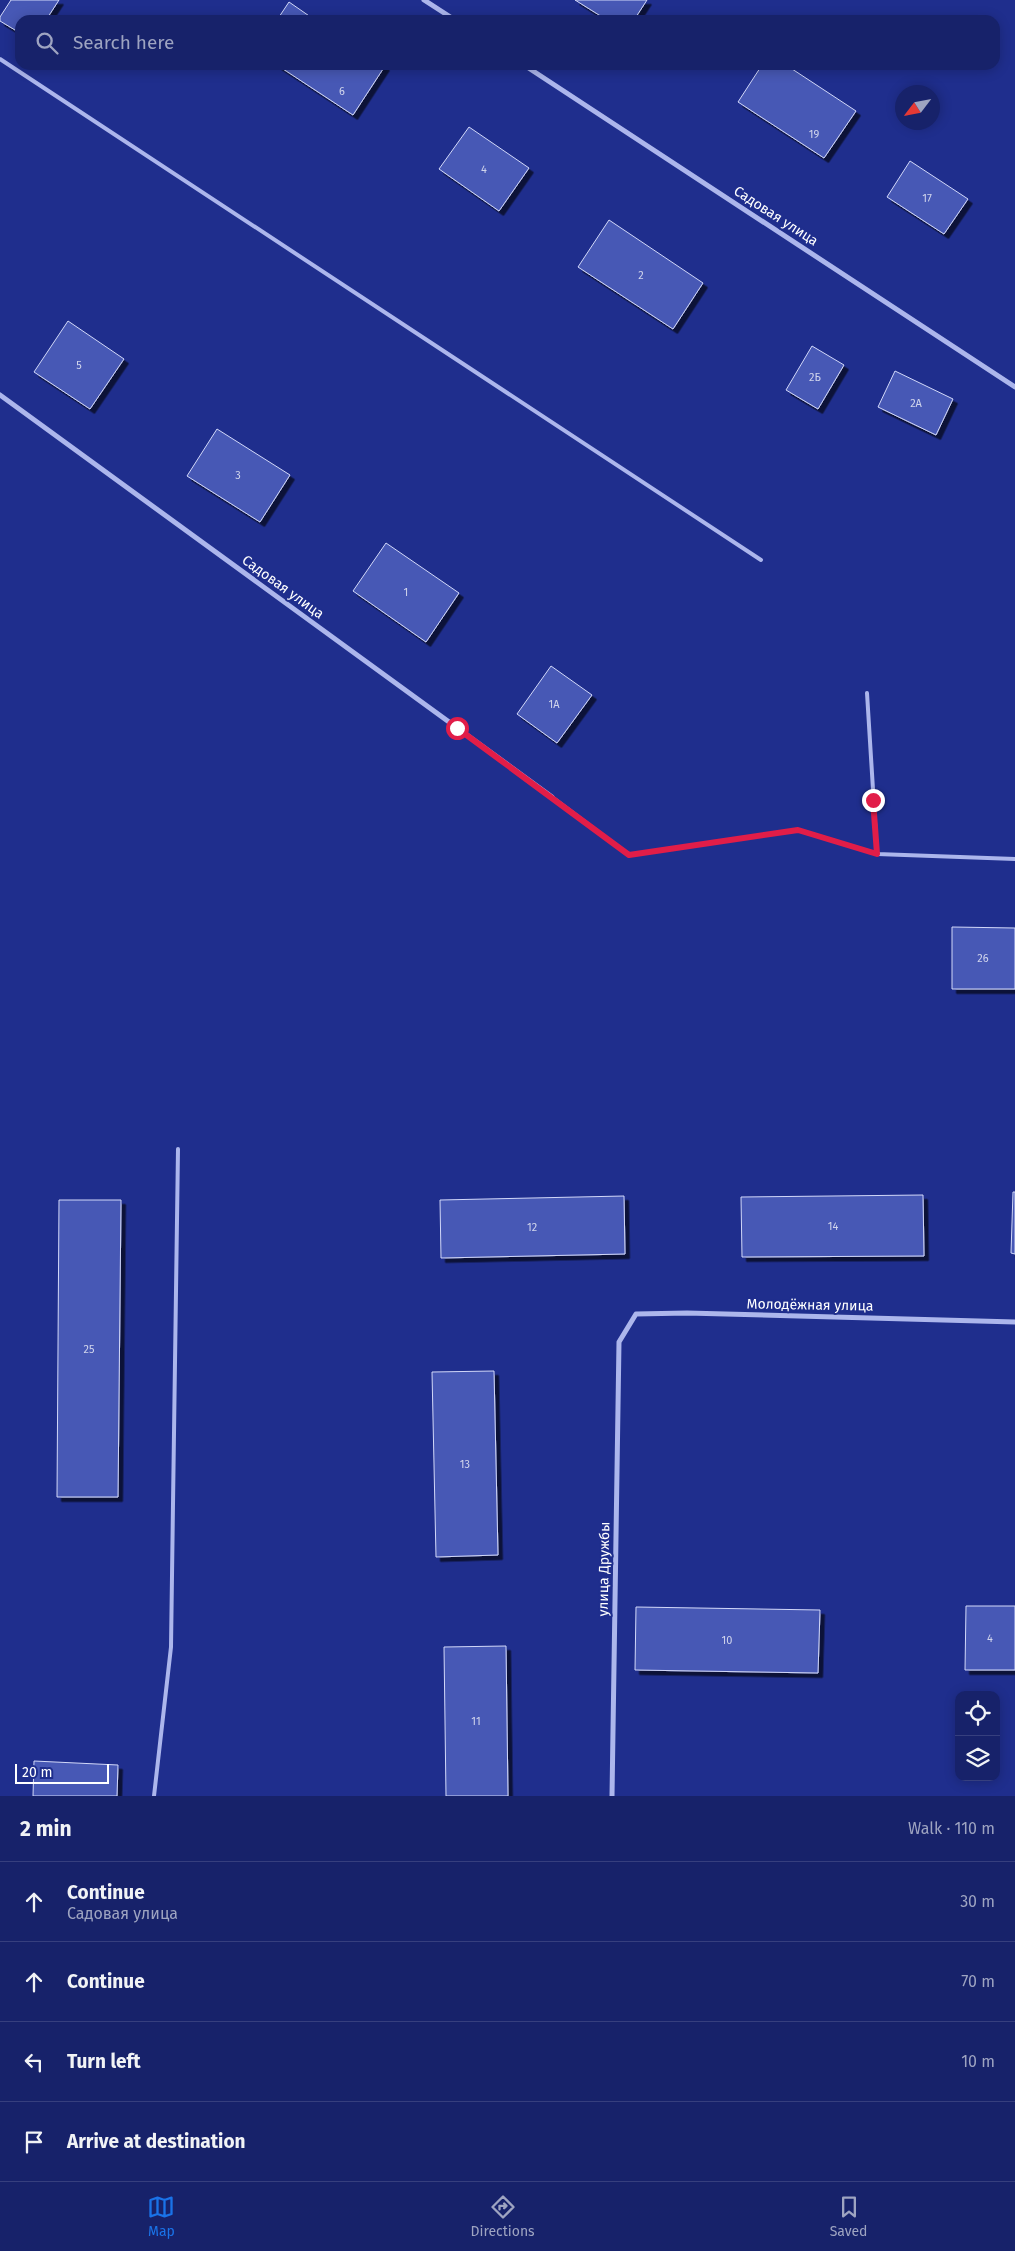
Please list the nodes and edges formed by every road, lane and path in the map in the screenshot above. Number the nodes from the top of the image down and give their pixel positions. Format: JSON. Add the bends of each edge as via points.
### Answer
{"nodes":[{"id":1,"x":424,"y":0,"type":"edge"},
{"id":2,"x":446,"y":15,"type":"edge"},
{"id":3,"x":0,"y":59,"type":"edge"},
{"id":4,"x":15,"y":69,"type":"edge"},
{"id":5,"x":17,"y":70,"type":"edge"},
{"id":6,"x":532,"y":70,"type":"edge"},
{"id":7,"x":1015,"y":387,"type":"edge"},
{"id":8,"x":0,"y":395,"type":"edge"},
{"id":9,"x":761,"y":560,"type":"dead end"},
{"id":10,"x":867,"y":692,"type":"dead end"},
{"id":11,"x":552,"y":797,"type":"joint"},
{"id":12,"x":877,"y":854,"type":"junction"},
{"id":13,"x":1015,"y":859,"type":"edge"},
{"id":14,"x":178,"y":1149,"type":"dead end"},
{"id":15,"x":1015,"y":1322,"type":"edge"},
{"id":16,"x":619,"y":1342,"type":"joint"},
{"id":17,"x":154,"y":1796,"type":"edge"},
{"id":18,"x":612,"y":1796,"type":"edge"}],
"edges":[{"from":1,"to":2,"type":"street"},
{"from":3,"to":4,"type":"lane"},
{"from":5,"to":9,"type":"lane"},
{"from":6,"to":7,"type":"street","name":"Садовая улица"},
{"from":8,"to":11,"type":"street","name":"Садовая улица"},
{"from":10,"to":12,"type":"lane"},
{"from":11,"to":12,"type":"lane","via":[[629,855],[798,830]]},
{"from":12,"to":13,"type":"lane"},
{"from":14,"to":17,"type":"lane","via":[[171,1647]]},
{"from":15,"to":16,"type":"street","name":"Молодёжная улица","via":[[636,1314]]},
{"from":16,"to":18,"type":"street","name":"улица Дружбы"}]}
